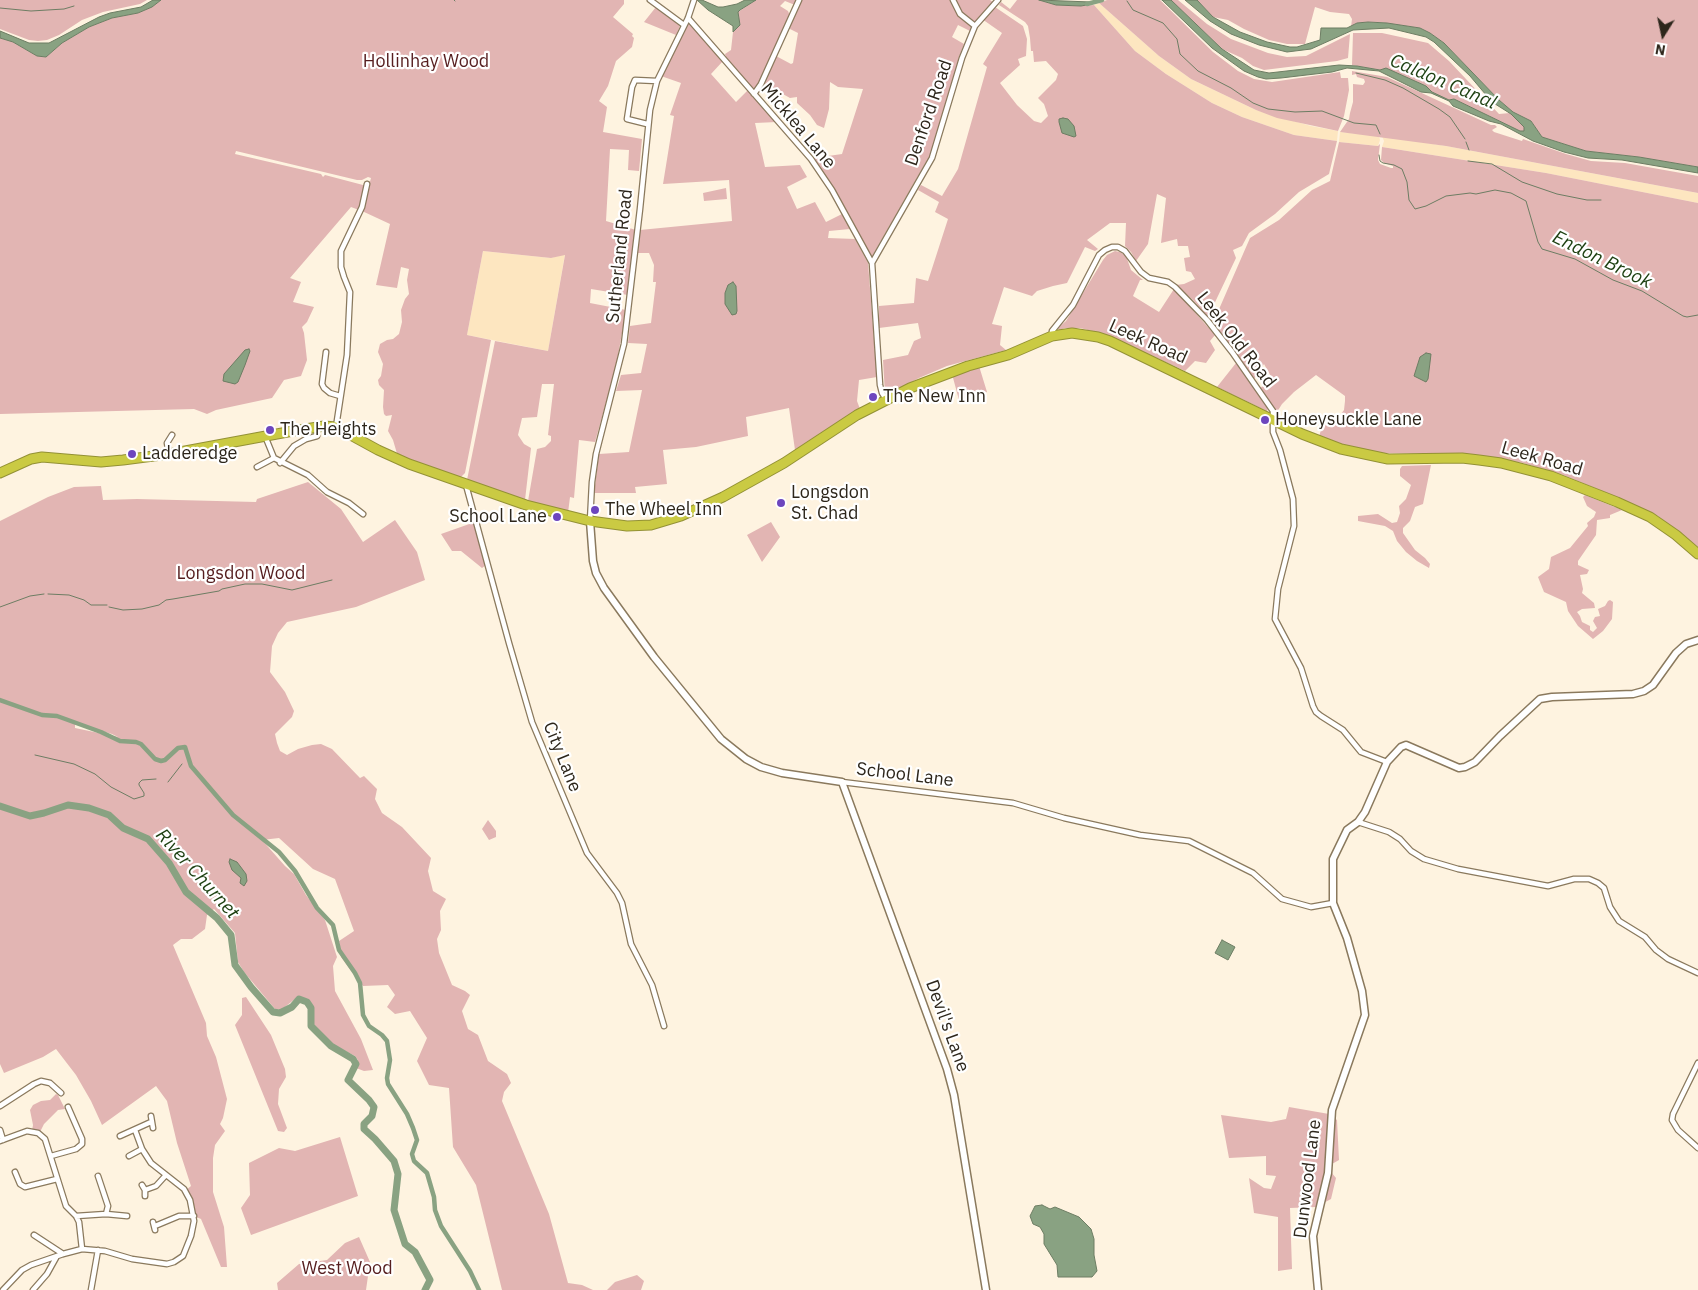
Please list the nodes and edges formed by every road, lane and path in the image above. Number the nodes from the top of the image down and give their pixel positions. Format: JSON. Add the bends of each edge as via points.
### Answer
{"nodes":[{"id":1,"x":650,"y":0,"type":"edge"},
{"id":2,"x":694,"y":0,"type":"edge"},
{"id":3,"x":799,"y":0,"type":"edge"},
{"id":4,"x":953,"y":0,"type":"edge"},
{"id":5,"x":998,"y":0,"type":"edge"},
{"id":6,"x":688,"y":18,"type":"junction"},
{"id":7,"x":684,"y":25,"type":"junction"},
{"id":8,"x":975,"y":26,"type":"junction"},
{"id":9,"x":657,"y":81,"type":"junction"},
{"id":10,"x":754,"y":94,"type":"junction"},
{"id":11,"x":647,"y":124,"type":"junction"},
{"id":12,"x":367,"y":184,"type":"dead end"},
{"id":13,"x":872,"y":263,"type":"junction"},
{"id":14,"x":1052,"y":336,"type":"junction"},
{"id":15,"x":326,"y":352,"type":"dead end"},
{"id":16,"x":340,"y":396,"type":"junction"},
{"id":17,"x":887,"y":399,"type":"junction"},
{"id":18,"x":1273,"y":420,"type":"junction"},
{"id":19,"x":336,"y":427,"type":"junction"},
{"id":20,"x":172,"y":435,"type":"dead end"},
{"id":21,"x":265,"y":436,"type":"junction"},
{"id":22,"x":317,"y":436,"type":"dead end"},
{"id":23,"x":169,"y":454,"type":"junction"},
{"id":24,"x":274,"y":458,"type":"junction"},
{"id":25,"x":280,"y":462,"type":"junction"},
{"id":26,"x":258,"y":467,"type":"dead end"},
{"id":27,"x":0,"y":473,"type":"edge"},
{"id":28,"x":466,"y":484,"type":"junction"},
{"id":29,"x":363,"y":514,"type":"dead end"},
{"id":30,"x":590,"y":521,"type":"junction"},
{"id":31,"x":1698,"y":554,"type":"edge"},
{"id":32,"x":1698,"y":640,"type":"edge"},
{"id":33,"x":1387,"y":762,"type":"junction"},
{"id":34,"x":842,"y":782,"type":"junction"},
{"id":35,"x":1358,"y":822,"type":"junction"},
{"id":36,"x":1333,"y":903,"type":"junction"},
{"id":37,"x":1698,"y":973,"type":"edge"},
{"id":38,"x":664,"y":1026,"type":"dead end"},
{"id":39,"x":1698,"y":1064,"type":"edge"},
{"id":40,"x":57,"y":1091,"type":"dead end"},
{"id":41,"x":0,"y":1106,"type":"edge"},
{"id":42,"x":68,"y":1107,"type":"dead end"},
{"id":43,"x":151,"y":1116,"type":"dead end"},
{"id":44,"x":0,"y":1130,"type":"edge"},
{"id":45,"x":135,"y":1130,"type":"junction"},
{"id":46,"x":120,"y":1136,"type":"dead end"},
{"id":47,"x":1,"y":1141,"type":"edge"},
{"id":48,"x":1698,"y":1148,"type":"edge"},
{"id":49,"x":142,"y":1150,"type":"junction"},
{"id":50,"x":51,"y":1156,"type":"junction"},
{"id":51,"x":129,"y":1156,"type":"dead end"},
{"id":52,"x":15,"y":1172,"type":"dead end"},
{"id":53,"x":166,"y":1175,"type":"junction"},
{"id":54,"x":98,"y":1176,"type":"dead end"},
{"id":55,"x":57,"y":1179,"type":"junction"},
{"id":56,"x":142,"y":1185,"type":"dead end"},
{"id":57,"x":145,"y":1190,"type":"junction"},
{"id":58,"x":145,"y":1196,"type":"dead end"},
{"id":59,"x":106,"y":1214,"type":"junction"},
{"id":60,"x":76,"y":1216,"type":"junction"},
{"id":61,"x":127,"y":1216,"type":"dead end"},
{"id":62,"x":194,"y":1216,"type":"junction"},
{"id":63,"x":154,"y":1226,"type":"dead end"},
{"id":64,"x":34,"y":1236,"type":"dead end"},
{"id":65,"x":82,"y":1249,"type":"junction"},
{"id":66,"x":98,"y":1250,"type":"junction"},
{"id":67,"x":63,"y":1254,"type":"junction"},
{"id":68,"x":57,"y":1256,"type":"junction"},
{"id":69,"x":3,"y":1290,"type":"edge"},
{"id":70,"x":33,"y":1290,"type":"edge"},
{"id":71,"x":91,"y":1290,"type":"edge"},
{"id":72,"x":986,"y":1290,"type":"edge"},
{"id":73,"x":1318,"y":1290,"type":"edge"}],
"edges":[{"from":1,"to":7,"type":"street"},
{"from":2,"to":6,"type":"street","name":"Sutherland Road"},
{"from":3,"to":10,"type":"street","via":[[762,84]]},
{"from":4,"to":8,"type":"street","via":[[960,14]]},
{"from":5,"to":8,"type":"street","name":"Denford Road"},
{"from":6,"to":7,"type":"street","name":"Sutherland Road"},
{"from":6,"to":10,"type":"street","name":"Micklea Lane"},
{"from":7,"to":9,"type":"street","name":"Sutherland Road"},
{"from":8,"to":13,"type":"street","name":"Denford Road","via":[[932,158]]},
{"from":9,"to":11,"type":"street","name":"Sutherland Road"},
{"from":9,"to":11,"type":"street","via":[[635,80],[632,87],[627,119]]},
{"from":10,"to":13,"type":"street","name":"Micklea Lane","via":[[811,159]]},
{"from":11,"to":30,"type":"street","name":"Sutherland Road","via":[[624,344],[596,454]]},
{"from":12,"to":16,"type":"street","via":[[362,207],[341,251],[341,267],[350,292],[347,355]]},
{"from":13,"to":17,"type":"street","via":[[880,385]]},
{"from":14,"to":17,"type":"highway","name":"Leek Road","via":[[1008,355],[944,374]]},
{"from":14,"to":18,"type":"highway","name":"Leek Road","via":[[1085,334],[1110,341]]},
{"from":14,"to":18,"type":"street","name":"Leek Old Road","via":[[1052,331],[1073,305],[1099,255],[1104,250],[1118,247],[1149,278],[1175,287],[1207,320],[1272,411]]},
{"from":15,"to":16,"type":"street","via":[[322,384],[330,393]]},
{"from":16,"to":19,"type":"street"},
{"from":17,"to":30,"type":"highway","name":"Leek Road","via":[[784,463],[682,516],[639,526]]},
{"from":18,"to":31,"type":"highway","name":"Leek Road","via":[[1316,440],[1366,455],[1388,459],[1462,458],[1501,463],[1551,476],[1650,517]]},
{"from":18,"to":33,"type":"street","via":[[1273,432],[1293,499],[1294,526],[1278,589],[1275,619],[1301,668],[1316,712],[1343,730],[1361,752]]},
{"from":19,"to":21,"type":"highway","via":[[324,426]]},
{"from":19,"to":28,"type":"highway","via":[[409,464]]},
{"from":20,"to":23,"type":"street","via":[[167,443]]},
{"from":21,"to":23,"type":"highway"},
{"from":21,"to":24,"type":"street"},
{"from":22,"to":25,"type":"street","via":[[294,446]]},
{"from":23,"to":27,"type":"highway","via":[[101,462],[42,457]]},
{"from":24,"to":25,"type":"street"},
{"from":24,"to":26,"type":"street"},
{"from":25,"to":29,"type":"street","via":[[308,475],[327,492]]},
{"from":28,"to":30,"type":"highway"},
{"from":28,"to":38,"type":"street","name":"City Lane","via":[[532,722],[587,853],[622,903],[631,944],[652,985]]},
{"from":30,"to":34,"type":"street","name":"School Lane","via":[[593,561],[604,588],[654,657],[721,739],[761,767]]},
{"from":32,"to":33,"type":"street","name":"Dunwood Lane","via":[[1686,644],[1653,685],[1644,691],[1540,699],[1465,767],[1459,768],[1406,746],[1396,750]]},
{"from":33,"to":35,"type":"street","name":"Dunwood Lane"},
{"from":34,"to":36,"type":"street","name":"School Lane","via":[[1014,803],[1140,835],[1189,841],[1253,873],[1282,899],[1311,907]]},
{"from":34,"to":72,"type":"street","name":"Devil's Lane","via":[[947,1069]]},
{"from":35,"to":36,"type":"street","name":"Dunwood Lane","via":[[1347,830],[1333,859]]},
{"from":35,"to":37,"type":"street","via":[[1389,832],[1424,859],[1458,869],[1548,886],[1574,879],[1589,879],[1604,888],[1619,921],[1645,937],[1668,959]]},
{"from":36,"to":73,"type":"street","name":"Dunwood Lane","via":[[1347,938],[1362,991],[1365,1015],[1332,1110],[1328,1173],[1313,1236]]},
{"from":39,"to":48,"type":"street","via":[[1672,1120]]},
{"from":40,"to":41,"type":"street","via":[[50,1082],[38,1082]]},
{"from":42,"to":50,"type":"street","via":[[82,1144]]},
{"from":43,"to":45,"type":"street","via":[[152,1125]]},
{"from":44,"to":47,"type":"street"},
{"from":45,"to":46,"type":"street"},
{"from":45,"to":49,"type":"street"},
{"from":47,"to":50,"type":"street","via":[[35,1131],[45,1139]]},
{"from":49,"to":51,"type":"street"},
{"from":49,"to":53,"type":"street","via":[[151,1163]]},
{"from":50,"to":55,"type":"street"},
{"from":52,"to":55,"type":"street","via":[[25,1187]]},
{"from":53,"to":57,"type":"street","via":[[156,1186]]},
{"from":53,"to":62,"type":"street","via":[[184,1189]]},
{"from":54,"to":59,"type":"street","via":[[108,1206]]},
{"from":55,"to":60,"type":"street","via":[[66,1206]]},
{"from":56,"to":57,"type":"street"},
{"from":57,"to":58,"type":"street"},
{"from":59,"to":60,"type":"street"},
{"from":59,"to":61,"type":"street"},
{"from":60,"to":65,"type":"street"},
{"from":62,"to":63,"type":"street","via":[[179,1216]]},
{"from":62,"to":66,"type":"street","via":[[186,1251],[174,1262],[132,1259]]},
{"from":64,"to":67,"type":"street"},
{"from":65,"to":66,"type":"street"},
{"from":65,"to":67,"type":"street"},
{"from":66,"to":71,"type":"street"},
{"from":67,"to":68,"type":"street"},
{"from":68,"to":69,"type":"street","via":[[22,1270]]},
{"from":68,"to":70,"type":"street"}]}
